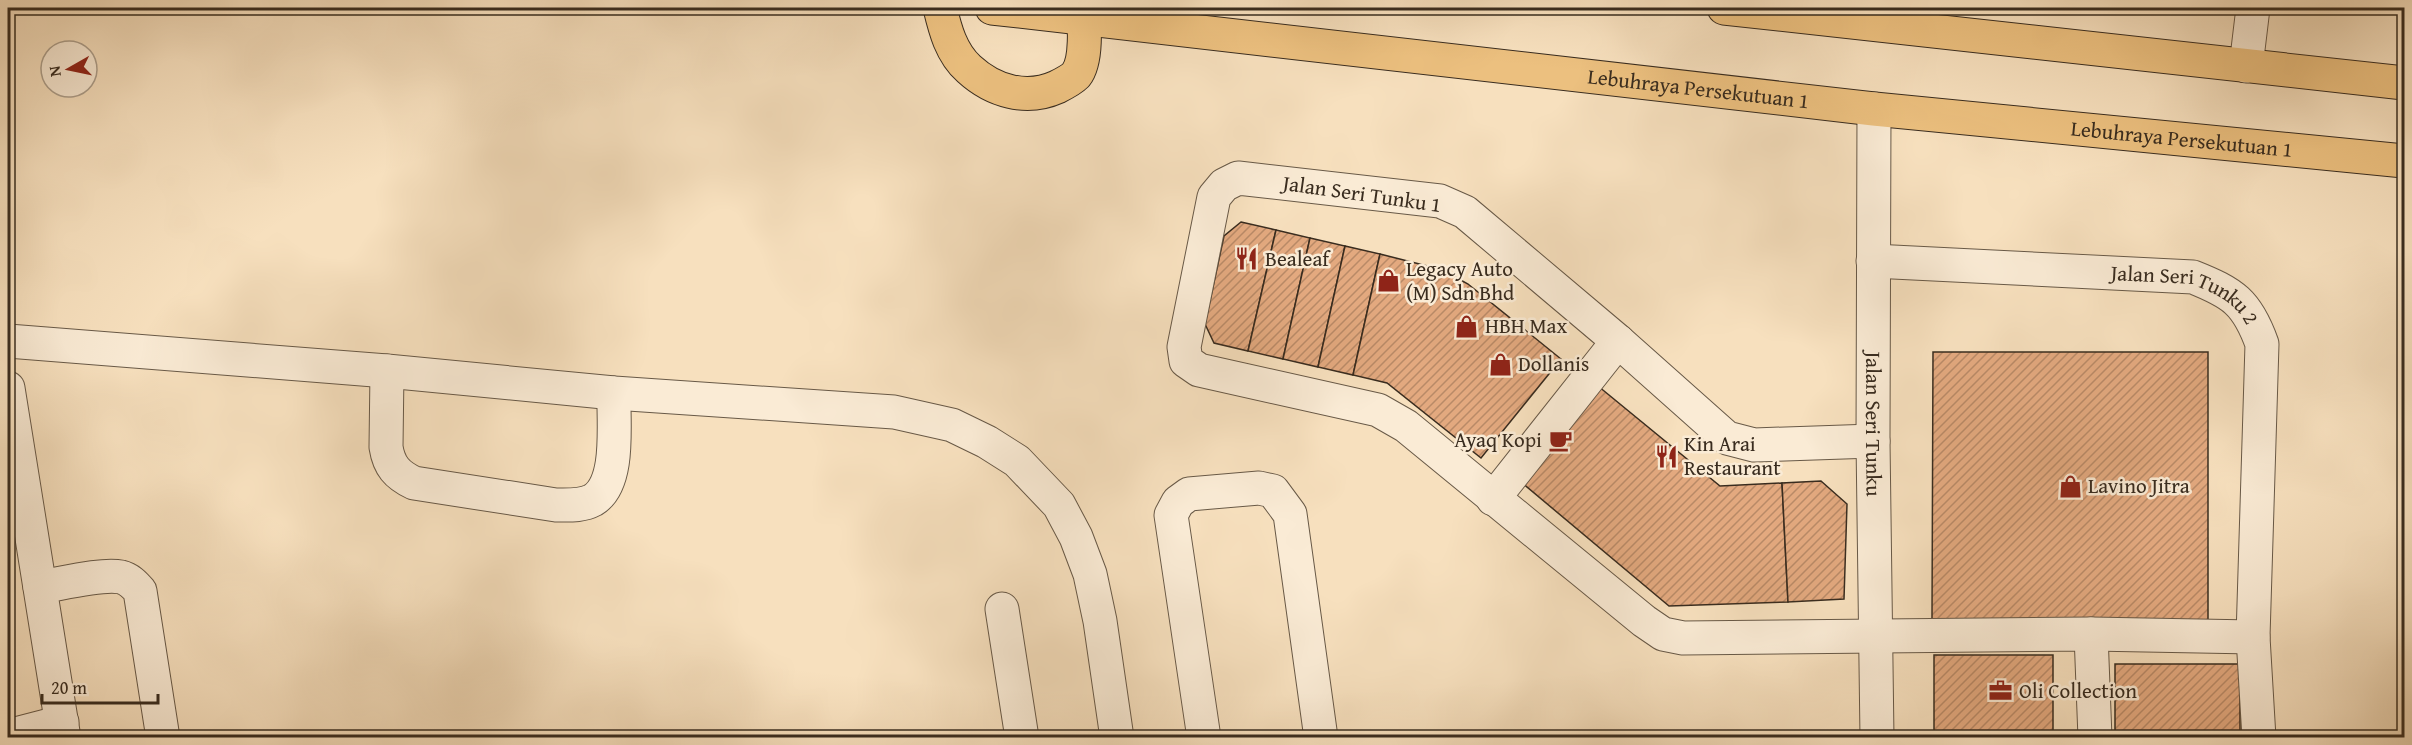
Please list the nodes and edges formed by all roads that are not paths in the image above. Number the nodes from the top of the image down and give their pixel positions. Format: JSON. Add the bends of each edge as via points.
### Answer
{"nodes":[{"id":1,"x":940,"y":8,"type":"edge"},
{"id":2,"x":992,"y":8,"type":"edge"},
{"id":3,"x":1724,"y":8,"type":"edge"},
{"id":4,"x":2253,"y":8,"type":"edge"},
{"id":5,"x":1083,"y":14,"type":"edge"},
{"id":6,"x":1151,"y":17,"type":"edge"},
{"id":7,"x":2246,"y":66,"type":"junction"},
{"id":8,"x":2404,"y":83,"type":"edge"},
{"id":9,"x":1874,"y":109,"type":"junction"},
{"id":10,"x":2404,"y":161,"type":"edge"},
{"id":11,"x":1873,"y":261,"type":"junction"},
{"id":12,"x":8,"y":341,"type":"edge"},
{"id":13,"x":1618,"y":341,"type":"junction"},
{"id":14,"x":387,"y":371,"type":"junction"},
{"id":15,"x":8,"y":388,"type":"edge"},
{"id":16,"x":614,"y":393,"type":"junction"},
{"id":17,"x":1873,"y":441,"type":"junction"},
{"id":18,"x":1493,"y":499,"type":"junction"},
{"id":19,"x":40,"y":587,"type":"junction"},
{"id":20,"x":1002,"y":609,"type":"dead end"},
{"id":21,"x":2091,"y":634,"type":"junction"},
{"id":22,"x":1877,"y":637,"type":"junction"},
{"id":23,"x":2253,"y":637,"type":"junction"},
{"id":24,"x":63,"y":730,"type":"edge"},
{"id":25,"x":8,"y":736,"type":"edge"},
{"id":26,"x":163,"y":738,"type":"edge"},
{"id":27,"x":1022,"y":738,"type":"edge"},
{"id":28,"x":1117,"y":738,"type":"edge"},
{"id":29,"x":1204,"y":738,"type":"edge"},
{"id":30,"x":1321,"y":738,"type":"edge"},
{"id":31,"x":1877,"y":738,"type":"edge"},
{"id":32,"x":2095,"y":738,"type":"edge"},
{"id":33,"x":2259,"y":738,"type":"edge"}],
"edges":[{"from":1,"to":5,"type":"highway","via":[[953,49],[967,68],[1002,91],[1022,94],[1046,91],[1076,74],[1083,61]]},
{"from":2,"to":5,"type":"highway","name":"Lebuhraya Persekutuan 1"},
{"from":3,"to":7,"type":"highway"},
{"from":4,"to":7,"type":"street"},
{"from":5,"to":6,"type":"highway","name":"Lebuhraya Persekutuan 1"},
{"from":6,"to":9,"type":"highway","name":"Lebuhraya Persekutuan 1"},
{"from":7,"to":8,"type":"highway"},
{"from":9,"to":10,"type":"highway","name":"Lebuhraya Persekutuan 1"},
{"from":9,"to":11,"type":"street","name":"Jalan Seri Tunku"},
{"from":11,"to":17,"type":"street","name":"Jalan Seri Tunku"},
{"from":11,"to":23,"type":"street","name":"Jalan Seri Tunku 2","via":[[2193,277],[2223,289],[2243,305],[2262,344]]},
{"from":12,"to":14,"type":"street"},
{"from":13,"to":17,"type":"street","name":"Jalan Seri Tunku 1","via":[[1727,438],[1754,445]]},
{"from":13,"to":18,"type":"street"},
{"from":13,"to":18,"type":"street","name":"Jalan Seri Tunku 1","via":[[1465,212],[1440,201],[1239,178],[1224,185],[1214,197],[1184,347],[1186,361],[1199,370],[1378,410],[1406,426]]},
{"from":14,"to":16,"type":"street"},
{"from":14,"to":16,"type":"street","via":[[387,457],[400,477],[414,483],[556,506],[579,505],[606,489],[611,473]]},
{"from":15,"to":19,"type":"street"},
{"from":16,"to":28,"type":"street","via":[[894,412],[952,425],[1017,462],[1059,505],[1090,574]]},
{"from":17,"to":22,"type":"street","name":"Jalan Seri Tunku"},
{"from":18,"to":22,"type":"street","via":[[1663,634],[1683,638]]},
{"from":19,"to":24,"type":"street"},
{"from":19,"to":26,"type":"street","via":[[109,576],[127,580],[140,591]]},
{"from":20,"to":27,"type":"street"},
{"from":21,"to":22,"type":"street"},
{"from":21,"to":23,"type":"street"},
{"from":21,"to":32,"type":"street"},
{"from":22,"to":31,"type":"street","name":"Jalan Seri Tunku"},
{"from":23,"to":33,"type":"street","name":"Jalan Seri Tunku 2"},
{"from":24,"to":25,"type":"street"},
{"from":29,"to":30,"type":"street","via":[[1171,515],[1178,502],[1189,494],[1259,488],[1273,491],[1290,514]]}]}
